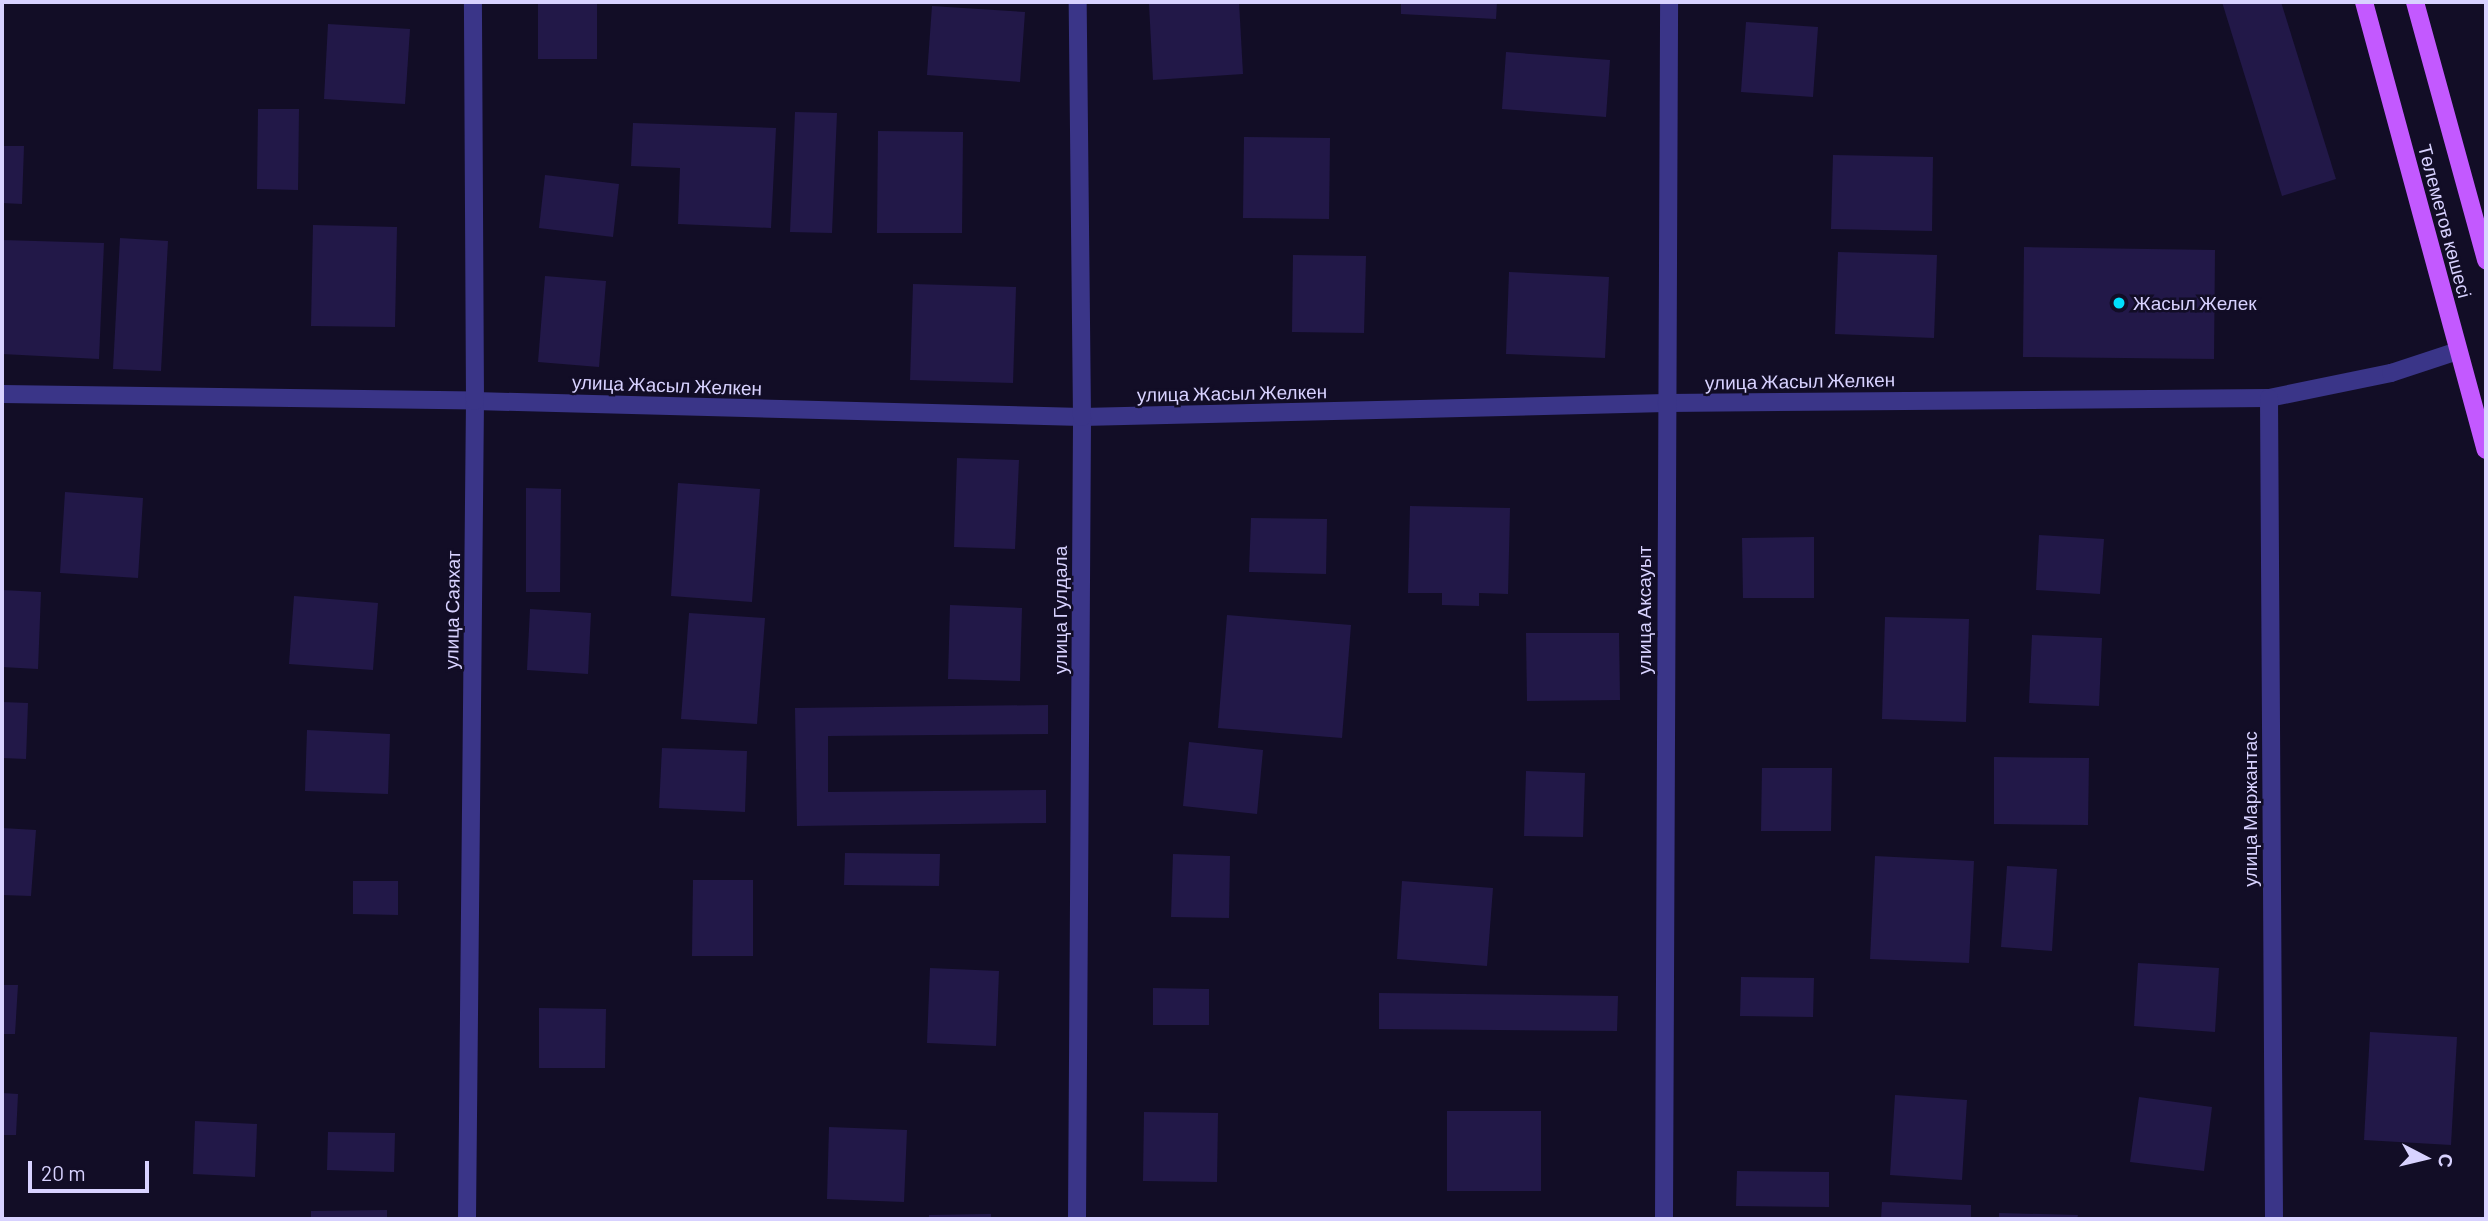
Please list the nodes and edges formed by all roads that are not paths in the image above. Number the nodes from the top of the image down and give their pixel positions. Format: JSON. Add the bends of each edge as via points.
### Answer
{"nodes":[{"id":1,"x":473,"y":2,"type":"edge"},
{"id":2,"x":1078,"y":2,"type":"edge"},
{"id":3,"x":1669,"y":2,"type":"edge"},
{"id":4,"x":2364,"y":2,"type":"edge"},
{"id":5,"x":2415,"y":2,"type":"edge"},
{"id":6,"x":2486,"y":260,"type":"edge"},
{"id":7,"x":2458,"y":351,"type":"junction"},
{"id":8,"x":2,"y":394,"type":"edge"},
{"id":9,"x":2269,"y":398,"type":"junction"},
{"id":10,"x":475,"y":401,"type":"junction"},
{"id":11,"x":1666,"y":403,"type":"junction"},
{"id":12,"x":1082,"y":417,"type":"junction"},
{"id":13,"x":2486,"y":450,"type":"edge"},
{"id":14,"x":467,"y":1219,"type":"edge"},
{"id":15,"x":1077,"y":1219,"type":"edge"},
{"id":16,"x":1664,"y":1219,"type":"edge"},
{"id":17,"x":2274,"y":1219,"type":"edge"}],
"edges":[{"from":1,"to":10,"type":"street","name":"улица Саяхат"},
{"from":2,"to":12,"type":"street","name":"улица Гулдала"},
{"from":3,"to":11,"type":"street","name":"улица Аксауыт"},
{"from":4,"to":7,"type":"main road","name":"Төлеметов көшесі"},
{"from":5,"to":6,"type":"main road","name":"Төлеметов көшесі"},
{"from":7,"to":9,"type":"street","name":"улица Жасыл Желкен","via":[[2391,373]]},
{"from":7,"to":13,"type":"main road","name":"Төлеметов көшесі"},
{"from":8,"to":10,"type":"street","name":"улица Жасыл Желкен"},
{"from":9,"to":11,"type":"street","name":"улица Жасыл Желкен"},
{"from":9,"to":17,"type":"street","name":"улица Маржантас"},
{"from":10,"to":12,"type":"street","name":"улица Жасыл Желкен"},
{"from":10,"to":14,"type":"street","name":"улица Саяхат"},
{"from":11,"to":12,"type":"street","name":"улица Жасыл Желкен"},
{"from":11,"to":16,"type":"street","name":"улица Аксауыт"},
{"from":12,"to":15,"type":"street","name":"улица Гулдала"}]}
